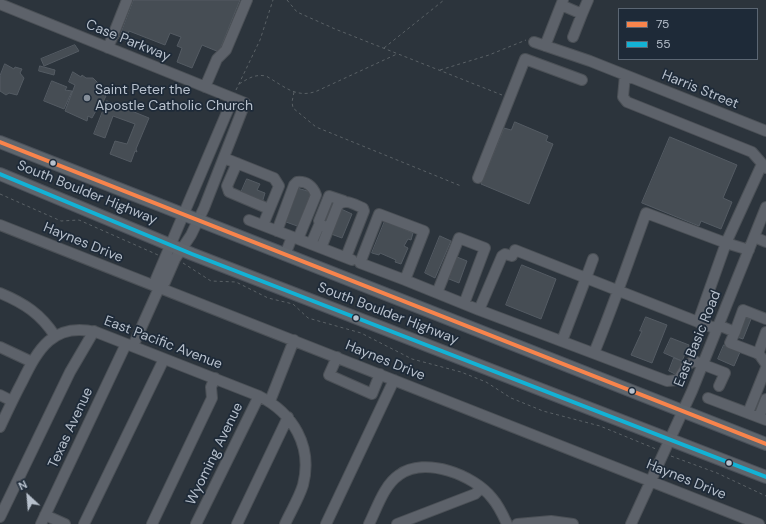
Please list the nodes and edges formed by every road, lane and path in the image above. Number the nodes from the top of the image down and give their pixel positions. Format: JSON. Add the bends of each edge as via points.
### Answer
{"nodes":[{"id":1,"x":127,"y":0,"type":"edge"},
{"id":2,"x":247,"y":0,"type":"edge"},
{"id":3,"x":273,"y":0,"type":"edge"},
{"id":4,"x":287,"y":0,"type":"edge"},
{"id":5,"x":444,"y":0,"type":"edge"},
{"id":6,"x":588,"y":0,"type":"edge"},
{"id":7,"x":562,"y":3,"type":"edge"},
{"id":8,"x":0,"y":4,"type":"edge"},
{"id":9,"x":582,"y":14,"type":"junction"},
{"id":10,"x":573,"y":37,"type":"dead end"},
{"id":11,"x":534,"y":42,"type":"joint"},
{"id":12,"x":545,"y":46,"type":"junction"},
{"id":13,"x":108,"y":48,"type":"junction"},
{"id":14,"x":384,"y":48,"type":"junction"},
{"id":15,"x":398,"y":54,"type":"junction"},
{"id":16,"x":439,"y":70,"type":"junction"},
{"id":17,"x":625,"y":75,"type":"junction"},
{"id":18,"x":582,"y":80,"type":"dead end"},
{"id":19,"x":239,"y":84,"type":"junction"},
{"id":20,"x":205,"y":87,"type":"junction"},
{"id":21,"x":294,"y":92,"type":"junction"},
{"id":22,"x":503,"y":95,"type":"dead end"},
{"id":23,"x":233,"y":98,"type":"junction"},
{"id":24,"x":245,"y":103,"type":"joint"},
{"id":25,"x":766,"y":131,"type":"edge"},
{"id":26,"x":0,"y":142,"type":"edge"},
{"id":27,"x":224,"y":158,"type":"junction"},
{"id":28,"x":237,"y":163,"type":"junction"},
{"id":29,"x":764,"y":166,"type":"edge"},
{"id":30,"x":0,"y":174,"type":"edge"},
{"id":31,"x":478,"y":178,"type":"dead end"},
{"id":32,"x":461,"y":186,"type":"dead end"},
{"id":33,"x":0,"y":194,"type":"edge"},
{"id":34,"x":344,"y":201,"type":"junction"},
{"id":35,"x":766,"y":207,"type":"edge"},
{"id":36,"x":269,"y":209,"type":"junction"},
{"id":37,"x":184,"y":215,"type":"junction"},
{"id":38,"x":198,"y":220,"type":"junction"},
{"id":39,"x":249,"y":220,"type":"dead end"},
{"id":40,"x":320,"y":223,"type":"junction"},
{"id":41,"x":0,"y":225,"type":"edge"},
{"id":42,"x":262,"y":225,"type":"junction"},
{"id":43,"x":329,"y":228,"type":"junction"},
{"id":44,"x":278,"y":231,"type":"junction"},
{"id":45,"x":754,"y":237,"type":"junction"},
{"id":46,"x":295,"y":238,"type":"junction"},
{"id":47,"x":766,"y":242,"type":"edge"},
{"id":48,"x":726,"y":244,"type":"junction"},
{"id":49,"x":316,"y":246,"type":"junction"},
{"id":50,"x":749,"y":250,"type":"junction"},
{"id":51,"x":174,"y":252,"type":"junction"},
{"id":52,"x":285,"y":255,"type":"junction"},
{"id":53,"x":346,"y":257,"type":"junction"},
{"id":54,"x":593,"y":259,"type":"dead end"},
{"id":55,"x":360,"y":263,"type":"junction"},
{"id":56,"x":586,"y":278,"type":"junction"},
{"id":57,"x":405,"y":280,"type":"junction"},
{"id":58,"x":159,"y":288,"type":"junction"},
{"id":59,"x":618,"y":290,"type":"junction"},
{"id":60,"x":0,"y":293,"type":"edge"},
{"id":61,"x":437,"y":293,"type":"junction"},
{"id":62,"x":727,"y":303,"type":"junction"},
{"id":63,"x":464,"y":304,"type":"junction"},
{"id":64,"x":479,"y":310,"type":"junction"},
{"id":65,"x":744,"y":310,"type":"junction"},
{"id":66,"x":766,"y":319,"type":"edge"},
{"id":67,"x":698,"y":322,"type":"junction"},
{"id":68,"x":718,"y":327,"type":"junction"},
{"id":69,"x":94,"y":331,"type":"junction"},
{"id":70,"x":735,"y":332,"type":"junction"},
{"id":71,"x":766,"y":332,"type":"edge"},
{"id":72,"x":55,"y":336,"type":"junction"},
{"id":73,"x":294,"y":340,"type":"junction"},
{"id":74,"x":562,"y":341,"type":"junction"},
{"id":75,"x":129,"y":345,"type":"junction"},
{"id":76,"x":0,"y":347,"type":"edge"},
{"id":77,"x":594,"y":354,"type":"junction"},
{"id":78,"x":758,"y":354,"type":"junction"},
{"id":79,"x":336,"y":357,"type":"junction"},
{"id":80,"x":164,"y":359,"type":"junction"},
{"id":81,"x":32,"y":362,"type":"junction"},
{"id":82,"x":703,"y":364,"type":"junction"},
{"id":83,"x":766,"y":364,"type":"edge"},
{"id":84,"x":766,"y":368,"type":"edge"},
{"id":85,"x":380,"y":374,"type":"junction"},
{"id":86,"x":215,"y":378,"type":"junction"},
{"id":87,"x":394,"y":380,"type":"junction"},
{"id":88,"x":719,"y":386,"type":"dead end"},
{"id":89,"x":0,"y":395,"type":"edge"},
{"id":90,"x":259,"y":396,"type":"junction"},
{"id":91,"x":708,"y":398,"type":"dead end"},
{"id":92,"x":766,"y":399,"type":"edge"},
{"id":93,"x":12,"y":401,"type":"junction"},
{"id":94,"x":270,"y":401,"type":"junction"},
{"id":95,"x":683,"y":412,"type":"junction"},
{"id":96,"x":748,"y":413,"type":"junction"},
{"id":97,"x":288,"y":417,"type":"junction"},
{"id":98,"x":762,"y":419,"type":"edge"},
{"id":99,"x":0,"y":427,"type":"edge"},
{"id":100,"x":670,"y":439,"type":"junction"},
{"id":101,"x":766,"y":444,"type":"edge"},
{"id":102,"x":664,"y":453,"type":"junction"},
{"id":103,"x":766,"y":477,"type":"edge"},
{"id":104,"x":651,"y":481,"type":"junction"},
{"id":105,"x":481,"y":488,"type":"junction"},
{"id":106,"x":766,"y":496,"type":"edge"},
{"id":107,"x":0,"y":517,"type":"edge"},
{"id":108,"x":43,"y":520,"type":"edge"},
{"id":109,"x":65,"y":524,"type":"edge"},
{"id":110,"x":84,"y":524,"type":"edge"},
{"id":111,"x":152,"y":524,"type":"edge"},
{"id":112,"x":196,"y":524,"type":"edge"},
{"id":113,"x":237,"y":524,"type":"edge"},
{"id":114,"x":285,"y":524,"type":"edge"},
{"id":115,"x":326,"y":524,"type":"edge"},
{"id":116,"x":369,"y":524,"type":"edge"},
{"id":117,"x":396,"y":524,"type":"edge"},
{"id":118,"x":507,"y":524,"type":"edge"},
{"id":119,"x":516,"y":524,"type":"edge"},
{"id":120,"x":572,"y":524,"type":"edge"},
{"id":121,"x":631,"y":524,"type":"edge"},
{"id":122,"x":759,"y":524,"type":"edge"}],
"edges":[{"from":1,"to":13,"type":"street"},
{"from":2,"to":20,"type":"street","via":[[226,50],[217,59]]},
{"from":3,"to":19,"type":"path","via":[[260,40]]},
{"from":4,"to":14,"type":"path","via":[[303,15]]},
{"from":5,"to":14,"type":"path"},
{"from":6,"to":9,"type":"street"},
{"from":7,"to":9,"type":"street"},
{"from":7,"to":12,"type":"street"},
{"from":8,"to":13,"type":"street","name":"Case Parkway"},
{"from":9,"to":10,"type":"street"},
{"from":11,"to":12,"type":"street","name":"Harris Street"},
{"from":11,"to":16,"type":"path","via":[[527,40]]},
{"from":12,"to":17,"type":"street","name":"Harris Street"},
{"from":13,"to":20,"type":"street","name":"Case Parkway"},
{"from":14,"to":15,"type":"path"},
{"from":15,"to":16,"type":"path"},
{"from":15,"to":21,"type":"path","via":[[313,93]]},
{"from":16,"to":22,"type":"path"},
{"from":17,"to":25,"type":"street","name":"Harris Street"},
{"from":17,"to":29,"type":"street","via":[[622,96],[627,102],[752,152]]},
{"from":18,"to":31,"type":"street","via":[[525,59]]},
{"from":19,"to":21,"type":"path","via":[[252,76],[260,75]]},
{"from":19,"to":23,"type":"path"},
{"from":20,"to":23,"type":"street","name":"Case Parkway"},
{"from":21,"to":32,"type":"path","via":[[294,108],[316,127]]},
{"from":23,"to":24,"type":"street","name":"Case Parkway"},
{"from":23,"to":37,"type":"street","name":"Texas Avenue"},
{"from":24,"to":27,"type":"street","name":"Texas Avenue"},
{"from":26,"to":37,"type":"main road","name":"South Boulder Highway"},
{"from":27,"to":28,"type":"street"},
{"from":27,"to":38,"type":"street","name":"Texas Avenue"},
{"from":28,"to":36,"type":"street","via":[[276,179],[279,186]]},
{"from":28,"to":36,"type":"street","via":[[227,186],[229,192]]},
{"from":29,"to":48,"type":"street"},
{"from":30,"to":51,"type":"main road","name":"South Boulder Highway"},
{"from":33,"to":51,"type":"path","via":[[61,221],[79,220],[158,255]]},
{"from":34,"to":40,"type":"street","via":[[329,196]]},
{"from":34,"to":43,"type":"street","via":[[338,205]]},
{"from":34,"to":53,"type":"street","via":[[364,211]]},
{"from":35,"to":45,"type":"street","name":"East Basic Road"},
{"from":36,"to":42,"type":"street"},
{"from":37,"to":38,"type":"main road","name":"South Boulder Highway"},
{"from":37,"to":51,"type":"street","name":"Texas Avenue"},
{"from":38,"to":51,"type":"street","name":"Texas Avenue"},
{"from":38,"to":52,"type":"main road","name":"South Boulder Highway"},
{"from":39,"to":42,"type":"street"},
{"from":40,"to":43,"type":"street"},
{"from":40,"to":49,"type":"street"},
{"from":41,"to":58,"type":"street","name":"Haynes Drive"},
{"from":42,"to":44,"type":"street"},
{"from":43,"to":49,"type":"street"},
{"from":44,"to":46,"type":"street"},
{"from":44,"to":46,"type":"street","via":[[294,185],[297,182],[304,182],[316,195]]},
{"from":45,"to":47,"type":"street"},
{"from":45,"to":50,"type":"street","name":"East Basic Road"},
{"from":46,"to":49,"type":"street"},
{"from":46,"to":52,"type":"street"},
{"from":48,"to":50,"type":"street"},
{"from":48,"to":59,"type":"street","via":[[646,214]]},
{"from":48,"to":67,"type":"street"},
{"from":49,"to":53,"type":"street"},
{"from":50,"to":62,"type":"street","name":"East Basic Road"},
{"from":51,"to":58,"type":"street","name":"Texas Avenue","via":[[165,282]]},
{"from":51,"to":100,"type":"main road","name":"South Boulder Highway"},
{"from":51,"to":102,"type":"path","via":[[211,280],[236,282],[268,298],[293,304],[308,318],[361,333],[412,359],[460,372],[486,382],[511,398],[600,426]]},
{"from":52,"to":95,"type":"main road","name":"South Boulder Highway"},
{"from":53,"to":55,"type":"street"},
{"from":54,"to":56,"type":"street"},
{"from":55,"to":57,"type":"street"},
{"from":55,"to":57,"type":"street","via":[[379,214],[424,231]]},
{"from":56,"to":59,"type":"street"},
{"from":56,"to":64,"type":"street","via":[[513,253],[505,254]]},
{"from":56,"to":74,"type":"street"},
{"from":57,"to":61,"type":"street"},
{"from":58,"to":73,"type":"street","name":"Haynes Drive"},
{"from":58,"to":75,"type":"street","name":"Texas Avenue"},
{"from":59,"to":67,"type":"street"},
{"from":59,"to":77,"type":"street"},
{"from":60,"to":72,"type":"street","via":[[34,311],[47,323]]},
{"from":61,"to":63,"type":"street"},
{"from":61,"to":63,"type":"street","via":[[459,238],[485,248]]},
{"from":62,"to":65,"type":"street"},
{"from":62,"to":68,"type":"street","name":"East Basic Road"},
{"from":63,"to":64,"type":"street"},
{"from":64,"to":74,"type":"street"},
{"from":65,"to":66,"type":"street"},
{"from":65,"to":70,"type":"street"},
{"from":67,"to":68,"type":"street"},
{"from":68,"to":70,"type":"street"},
{"from":68,"to":82,"type":"street","name":"East Basic Road"},
{"from":69,"to":72,"type":"street","name":"East Pacific Avenue","via":[[70,330]]},
{"from":69,"to":75,"type":"street","name":"East Pacific Avenue"},
{"from":69,"to":107,"type":"street","via":[[70,372]]},
{"from":70,"to":78,"type":"street","via":[[730,343]]},
{"from":71,"to":78,"type":"street"},
{"from":72,"to":81,"type":"street","name":"East Pacific Avenue","via":[[37,352]]},
{"from":73,"to":79,"type":"street","name":"Haynes Drive"},
{"from":73,"to":94,"type":"street"},
{"from":74,"to":77,"type":"street"},
{"from":75,"to":80,"type":"street","name":"East Pacific Avenue"},
{"from":75,"to":108,"type":"street","name":"Texas Avenue"},
{"from":76,"to":81,"type":"street"},
{"from":77,"to":82,"type":"street","via":[[667,381],[678,380],[687,365],[694,361]]},
{"from":78,"to":83,"type":"street"},
{"from":79,"to":85,"type":"street","name":"Haynes Drive"},
{"from":79,"to":85,"type":"street","via":[[330,375],[372,394]]},
{"from":80,"to":86,"type":"street","name":"East Pacific Avenue"},
{"from":80,"to":110,"type":"street"},
{"from":81,"to":93,"type":"street","name":"East Pacific Avenue"},
{"from":82,"to":88,"type":"street","via":[[725,373]]},
{"from":82,"to":95,"type":"street","name":"East Basic Road"},
{"from":84,"to":96,"type":"street"},
{"from":85,"to":87,"type":"street","name":"Haynes Drive"},
{"from":86,"to":90,"type":"street","name":"East Pacific Avenue"},
{"from":86,"to":111,"type":"street","via":[[211,387],[212,398]]},
{"from":87,"to":104,"type":"street","name":"Haynes Drive"},
{"from":87,"to":115,"type":"street"},
{"from":89,"to":93,"type":"street"},
{"from":90,"to":94,"type":"street","name":"East Pacific Avenue"},
{"from":90,"to":112,"type":"street","name":"Wyoming Avenue"},
{"from":91,"to":96,"type":"street"},
{"from":92,"to":98,"type":"street"},
{"from":93,"to":99,"type":"street","name":"East Pacific Avenue"},
{"from":94,"to":97,"type":"street","name":"East Pacific Avenue"},
{"from":95,"to":100,"type":"street","name":"East Basic Road"},
{"from":95,"to":101,"type":"main road","name":"South Boulder Highway"},
{"from":96,"to":98,"type":"street"},
{"from":97,"to":113,"type":"street"},
{"from":97,"to":114,"type":"street","name":"East Pacific Avenue","via":[[294,423],[304,446],[306,470],[303,486]]},
{"from":100,"to":102,"type":"street","name":"East Basic Road"},
{"from":100,"to":103,"type":"main road","name":"South Boulder Highway"},
{"from":102,"to":104,"type":"street","name":"East Basic Road"},
{"from":102,"to":106,"type":"path","via":[[717,473]]},
{"from":104,"to":121,"type":"street","name":"East Basic Road"},
{"from":104,"to":122,"type":"street","name":"Haynes Drive"},
{"from":105,"to":116,"type":"street","via":[[473,481],[440,468],[412,468],[398,475],[388,487]]},
{"from":105,"to":117,"type":"street","via":[[475,494]]},
{"from":105,"to":118,"type":"street","via":[[491,496]]},
{"from":108,"to":109,"type":"street"},
{"from":119,"to":120,"type":"street","via":[[551,521]]}]}
